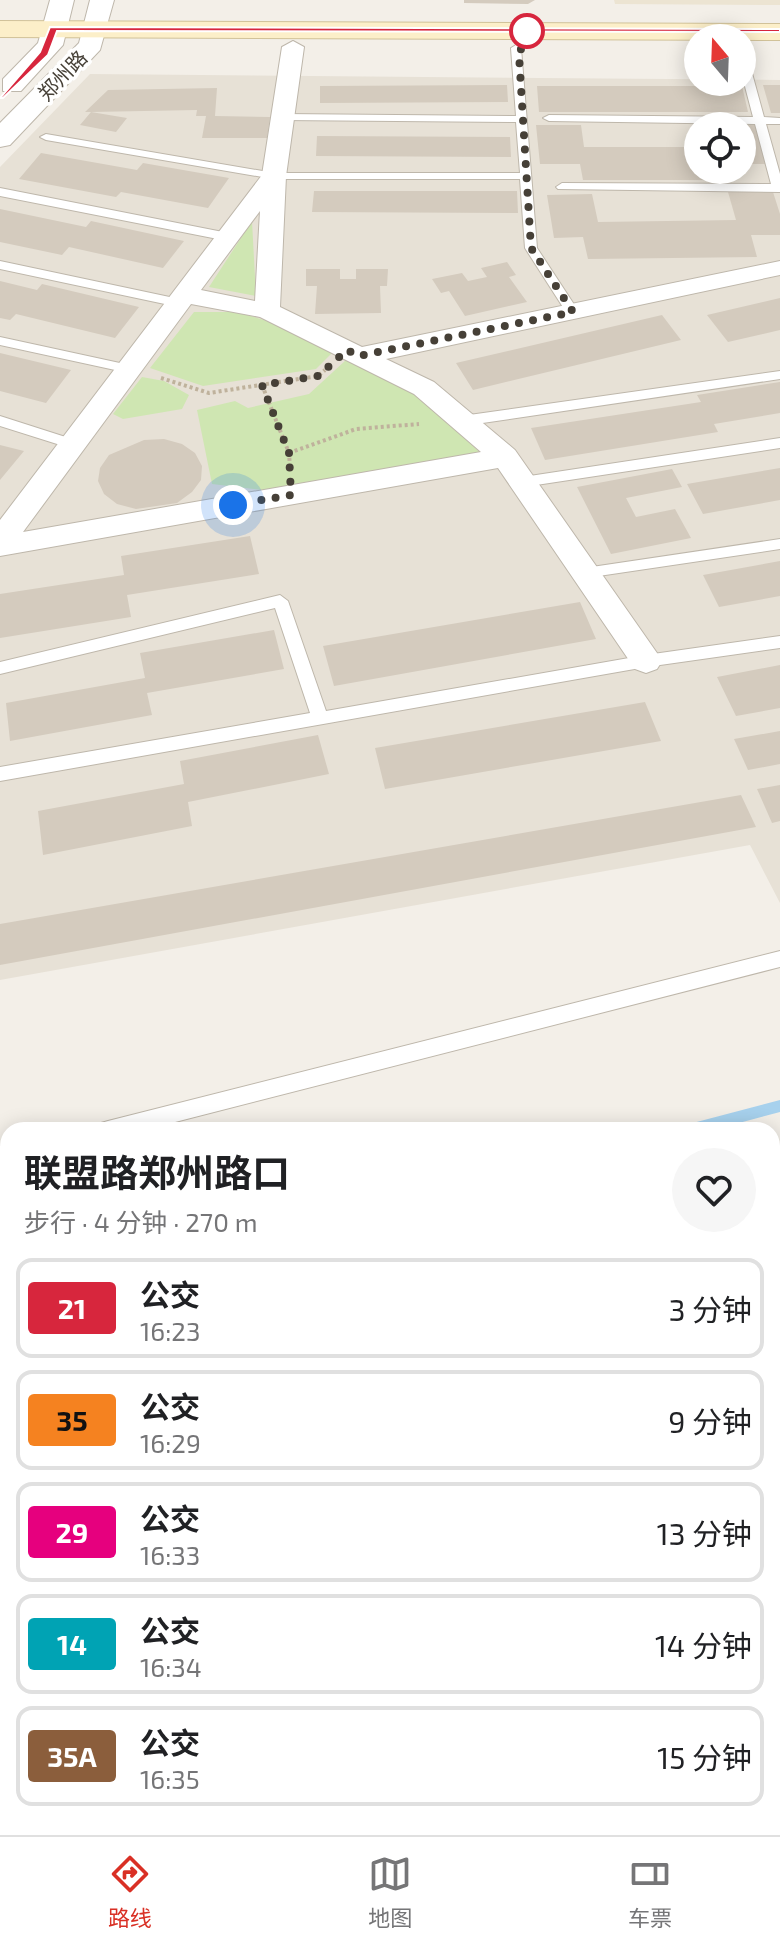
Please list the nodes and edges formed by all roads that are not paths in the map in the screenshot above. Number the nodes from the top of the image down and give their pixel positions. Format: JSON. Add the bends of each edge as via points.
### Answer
{"nodes":[{"id":1,"x":62,"y":0,"type":"edge"},
{"id":2,"x":102,"y":0,"type":"edge"},
{"id":3,"x":0,"y":29,"type":"edge"},
{"id":4,"x":780,"y":32,"type":"edge"},
{"id":5,"x":52,"y":37,"type":"junction"},
{"id":6,"x":93,"y":37,"type":"junction"},
{"id":7,"x":0,"y":45,"type":"edge"},
{"id":8,"x":293,"y":47,"type":"junction"},
{"id":9,"x":516,"y":48,"type":"junction"},
{"id":10,"x":684,"y":48,"type":"edge"},
{"id":11,"x":756,"y":48,"type":"edge"},
{"id":12,"x":780,"y":48,"type":"edge"},
{"id":13,"x":0,"y":96,"type":"edge"},
{"id":14,"x":753,"y":96,"type":"edge"},
{"id":15,"x":282,"y":117,"type":"junction"},
{"id":16,"x":549,"y":118,"type":"dead end"},
{"id":17,"x":521,"y":119,"type":"junction"},
{"id":18,"x":759,"y":121,"type":"junction"},
{"id":19,"x":780,"y":121,"type":"edge"},
{"id":20,"x":46,"y":137,"type":"dead end"},
{"id":21,"x":0,"y":139,"type":"edge"},
{"id":22,"x":274,"y":176,"type":"junction"},
{"id":23,"x":526,"y":176,"type":"junction"},
{"id":24,"x":562,"y":187,"type":"dead end"},
{"id":25,"x":779,"y":188,"type":"edge"},
{"id":26,"x":0,"y":192,"type":"edge"},
{"id":27,"x":228,"y":237,"type":"junction"},
{"id":28,"x":0,"y":265,"type":"edge"},
{"id":29,"x":780,"y":268,"type":"edge"},
{"id":30,"x":182,"y":299,"type":"junction"},
{"id":31,"x":267,"y":311,"type":"junction"},
{"id":32,"x":573,"y":312,"type":"junction"},
{"id":33,"x":0,"y":341,"type":"edge"},
{"id":34,"x":353,"y":353,"type":"junction"},
{"id":35,"x":129,"y":369,"type":"junction"},
{"id":36,"x":780,"y":375,"type":"edge"},
{"id":37,"x":0,"y":421,"type":"edge"},
{"id":38,"x":462,"y":421,"type":"junction"},
{"id":39,"x":780,"y":443,"type":"edge"},
{"id":40,"x":73,"y":444,"type":"junction"},
{"id":41,"x":505,"y":457,"type":"junction"},
{"id":42,"x":523,"y":482,"type":"junction"},
{"id":43,"x":1,"y":539,"type":"edge"},
{"id":44,"x":780,"y":544,"type":"edge"},
{"id":45,"x":585,"y":573,"type":"junction"},
{"id":46,"x":780,"y":642,"type":"edge"},
{"id":47,"x":646,"y":661,"type":"junction"},
{"id":48,"x":0,"y":668,"type":"edge"},
{"id":49,"x":320,"y":718,"type":"junction"},
{"id":50,"x":0,"y":774,"type":"edge"},
{"id":51,"x":780,"y":959,"type":"edge"},
{"id":52,"x":180,"y":1122,"type":"edge"}],
"edges":[{"from":1,"to":5,"type":"street","name":"郑州路"},
{"from":2,"to":6,"type":"street","name":"郑州路"},
{"from":3,"to":5,"type":"main road"},
{"from":4,"to":6,"type":"main road"},
{"from":5,"to":6,"type":"main road"},
{"from":5,"to":7,"type":"main road"},
{"from":5,"to":13,"type":"street","name":"郑州路"},
{"from":6,"to":8,"type":"main road"},
{"from":6,"to":21,"type":"street","name":"郑州路"},
{"from":8,"to":9,"type":"main road"},
{"from":8,"to":15,"type":"street"},
{"from":9,"to":10,"type":"main road"},
{"from":9,"to":17,"type":"lane"},
{"from":11,"to":12,"type":"main road"},
{"from":14,"to":18,"type":"lane"},
{"from":15,"to":17,"type":"lane"},
{"from":15,"to":22,"type":"street"},
{"from":16,"to":18,"type":"lane"},
{"from":17,"to":23,"type":"lane"},
{"from":18,"to":19,"type":"lane"},
{"from":18,"to":25,"type":"lane"},
{"from":20,"to":22,"type":"lane"},
{"from":22,"to":23,"type":"lane"},
{"from":22,"to":27,"type":"street"},
{"from":22,"to":31,"type":"street"},
{"from":23,"to":32,"type":"lane","via":[[531,248]]},
{"from":24,"to":25,"type":"lane"},
{"from":26,"to":27,"type":"lane"},
{"from":27,"to":30,"type":"street"},
{"from":28,"to":30,"type":"lane"},
{"from":29,"to":32,"type":"street"},
{"from":30,"to":31,"type":"street"},
{"from":30,"to":35,"type":"street"},
{"from":31,"to":34,"type":"street"},
{"from":32,"to":34,"type":"street"},
{"from":33,"to":35,"type":"lane"},
{"from":34,"to":38,"type":"street","via":[[424,388]]},
{"from":35,"to":40,"type":"street"},
{"from":36,"to":38,"type":"lane"},
{"from":37,"to":40,"type":"lane"},
{"from":38,"to":41,"type":"street"},
{"from":39,"to":42,"type":"lane"},
{"from":40,"to":43,"type":"street"},
{"from":41,"to":42,"type":"street"},
{"from":41,"to":43,"type":"street"},
{"from":42,"to":45,"type":"street"},
{"from":44,"to":45,"type":"lane"},
{"from":45,"to":47,"type":"street"},
{"from":46,"to":47,"type":"lane"},
{"from":47,"to":49,"type":"lane"},
{"from":48,"to":49,"type":"lane","via":[[280,601]]},
{"from":49,"to":50,"type":"lane"},
{"from":51,"to":52,"type":"lane"}]}
